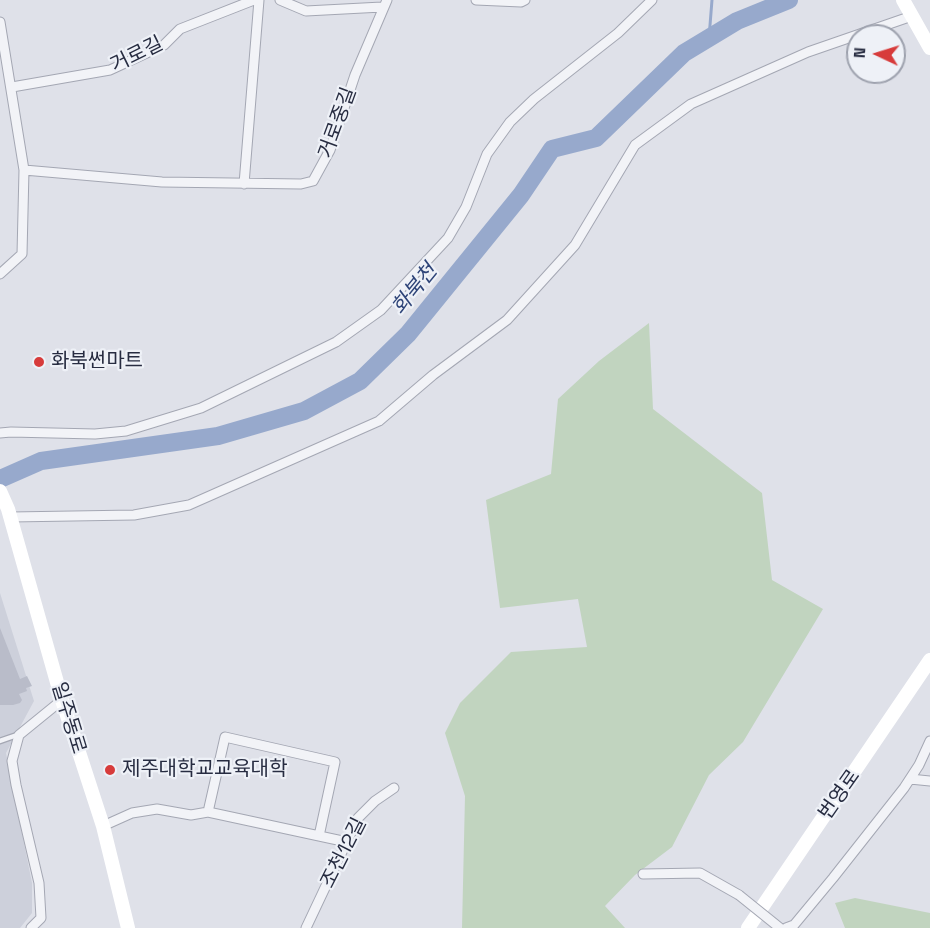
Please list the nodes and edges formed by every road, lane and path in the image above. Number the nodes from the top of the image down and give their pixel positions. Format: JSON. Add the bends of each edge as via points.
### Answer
{"nodes":[{"id":1,"x":254,"y":0,"type":"edge"},
{"id":2,"x":259,"y":0,"type":"edge"},
{"id":3,"x":280,"y":0,"type":"edge"},
{"id":4,"x":476,"y":0,"type":"edge"},
{"id":5,"x":525,"y":0,"type":"edge"},
{"id":6,"x":652,"y":0,"type":"edge"},
{"id":7,"x":385,"y":4,"type":"edge"},
{"id":8,"x":907,"y":7,"type":"edge"},
{"id":9,"x":0,"y":22,"type":"edge"},
{"id":10,"x":930,"y":48,"type":"edge"},
{"id":11,"x":12,"y":87,"type":"junction"},
{"id":12,"x":24,"y":170,"type":"junction"},
{"id":13,"x":244,"y":184,"type":"junction"},
{"id":14,"x":0,"y":274,"type":"edge"},
{"id":15,"x":0,"y":433,"type":"edge"},
{"id":16,"x":0,"y":491,"type":"edge"},
{"id":17,"x":10,"y":513,"type":"junction"},
{"id":18,"x":930,"y":660,"type":"edge"},
{"id":19,"x":62,"y":700,"type":"junction"},
{"id":20,"x":19,"y":735,"type":"junction"},
{"id":21,"x":0,"y":741,"type":"edge"},
{"id":22,"x":930,"y":741,"type":"edge"},
{"id":23,"x":910,"y":779,"type":"junction"},
{"id":24,"x":930,"y":781,"type":"edge"},
{"id":25,"x":394,"y":788,"type":"dead end"},
{"id":26,"x":208,"y":812,"type":"junction"},
{"id":27,"x":103,"y":825,"type":"junction"},
{"id":28,"x":319,"y":836,"type":"junction"},
{"id":29,"x":347,"y":842,"type":"junction"},
{"id":30,"x":643,"y":874,"type":"dead end"},
{"id":31,"x":31,"y":928,"type":"edge"},
{"id":32,"x":129,"y":928,"type":"edge"},
{"id":33,"x":306,"y":928,"type":"edge"},
{"id":34,"x":748,"y":928,"type":"edge"},
{"id":35,"x":780,"y":928,"type":"edge"},
{"id":36,"x":786,"y":928,"type":"edge"}],
"edges":[{"from":1,"to":11,"type":"street","name":"거로길","via":[[180,29],[164,45],[110,70]]},
{"from":2,"to":13,"type":"street"},
{"from":3,"to":7,"type":"street","via":[[306,11]]},
{"from":4,"to":5,"type":"street"},
{"from":6,"to":15,"type":"street","via":[[510,122],[487,154],[466,207],[448,238],[381,310],[336,342],[201,408],[126,431]]},
{"from":7,"to":13,"type":"street","name":"거로중길","via":[[355,75],[330,150],[313,181]]},
{"from":8,"to":10,"type":"main road"},
{"from":8,"to":17,"type":"street","via":[[692,104],[635,145],[575,245],[507,320],[379,420],[189,505],[134,515]]},
{"from":9,"to":11,"type":"street"},
{"from":11,"to":12,"type":"street"},
{"from":12,"to":13,"type":"street","name":"거로중길","via":[[162,182]]},
{"from":12,"to":14,"type":"street","via":[[22,254]]},
{"from":16,"to":17,"type":"main road","name":"일주동로"},
{"from":17,"to":19,"type":"main road","name":"일주동로"},
{"from":18,"to":34,"type":"main road","name":"번영로"},
{"from":19,"to":20,"type":"street"},
{"from":19,"to":27,"type":"main road","name":"일주동로"},
{"from":20,"to":21,"type":"lane"},
{"from":20,"to":31,"type":"street","via":[[12,761],[39,883],[40,918]]},
{"from":22,"to":23,"type":"street"},
{"from":23,"to":24,"type":"street"},
{"from":23,"to":36,"type":"street","via":[[794,925]]},
{"from":25,"to":29,"type":"street","name":"조천12길","via":[[358,818]]},
{"from":26,"to":27,"type":"street","via":[[192,815],[157,809],[132,813]]},
{"from":26,"to":28,"type":"street"},
{"from":26,"to":28,"type":"street","via":[[225,736],[335,762]]},
{"from":27,"to":32,"type":"main road","name":"일주동로"},
{"from":28,"to":29,"type":"street"},
{"from":29,"to":33,"type":"street","name":"조천12길"},
{"from":30,"to":35,"type":"street","bridge":true,"via":[[700,873],[739,895]]}]}
